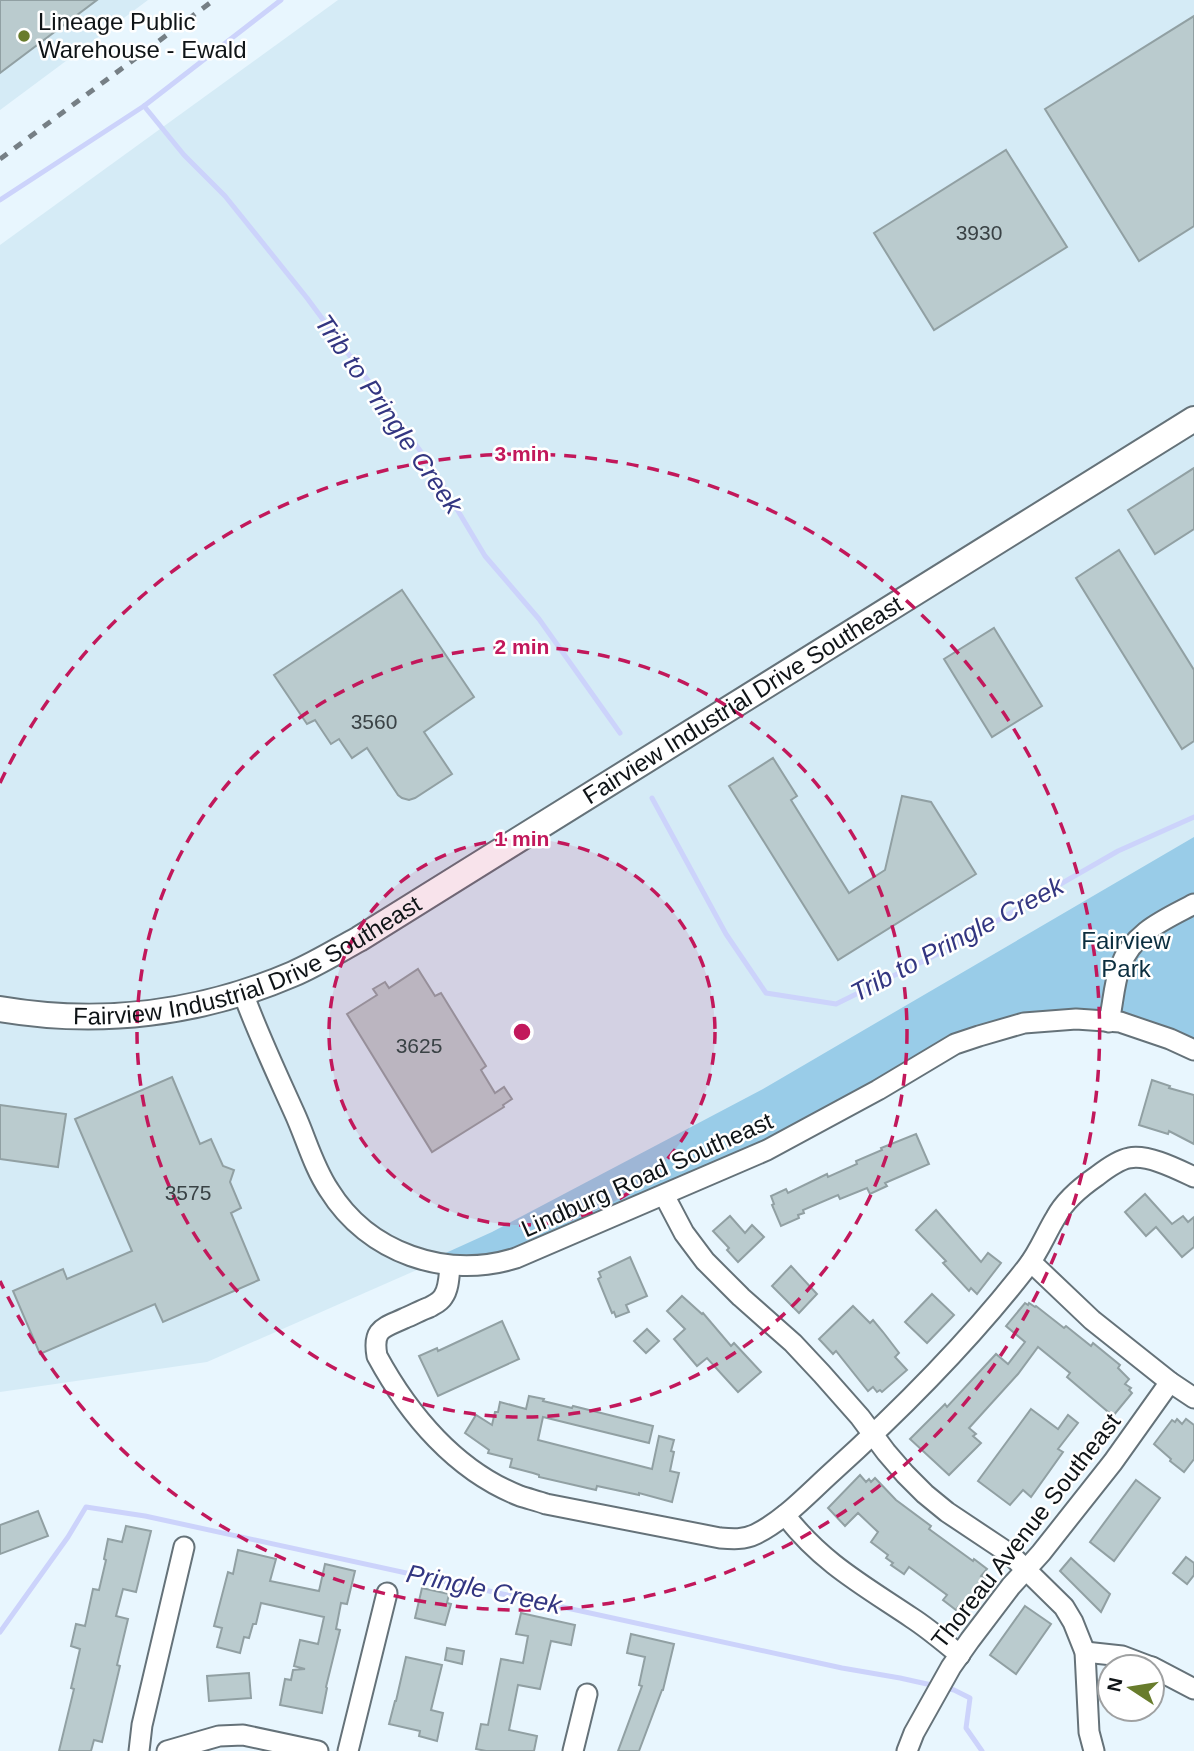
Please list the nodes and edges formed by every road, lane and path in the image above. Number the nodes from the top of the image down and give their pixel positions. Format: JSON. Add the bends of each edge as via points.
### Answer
{"nodes":[{"id":1,"x":1194,"y":419,"type":"edge"},
{"id":2,"x":1194,"y":904,"type":"edge"},
{"id":3,"x":243,"y":993,"type":"junction"},
{"id":4,"x":0,"y":1009,"type":"edge"},
{"id":5,"x":1110,"y":1021,"type":"junction"},
{"id":6,"x":1194,"y":1050,"type":"edge"},
{"id":7,"x":1194,"y":1177,"type":"edge"},
{"id":8,"x":664,"y":1195,"type":"junction"},
{"id":9,"x":1031,"y":1262,"type":"junction"},
{"id":10,"x":450,"y":1266,"type":"junction"},
{"id":11,"x":1170,"y":1382,"type":"junction"},
{"id":12,"x":1194,"y":1398,"type":"edge"},
{"id":13,"x":873,"y":1435,"type":"junction"},
{"id":14,"x":785,"y":1515,"type":"junction"},
{"id":15,"x":184,"y":1548,"type":"dead end"},
{"id":16,"x":1026,"y":1569,"type":"junction"},
{"id":17,"x":387,"y":1593,"type":"dead end"},
{"id":18,"x":1085,"y":1652,"type":"junction"},
{"id":19,"x":1096,"y":1653,"type":"edge"},
{"id":20,"x":955,"y":1661,"type":"junction"},
{"id":21,"x":1166,"y":1674,"type":"edge"},
{"id":22,"x":1194,"y":1689,"type":"edge"},
{"id":23,"x":587,"y":1694,"type":"dead end"},
{"id":24,"x":139,"y":1751,"type":"edge"},
{"id":25,"x":167,"y":1751,"type":"edge"},
{"id":26,"x":318,"y":1751,"type":"edge"},
{"id":27,"x":348,"y":1751,"type":"edge"},
{"id":28,"x":573,"y":1751,"type":"edge"},
{"id":29,"x":907,"y":1751,"type":"edge"},
{"id":30,"x":1094,"y":1751,"type":"edge"}],
"edges":[{"from":1,"to":3,"type":"main road","name":"Fairview Industrial Drive Southeast","via":[[359,939],[293,974]]},
{"from":2,"to":5,"type":"street","via":[[1142,934],[1128,950],[1119,969]]},
{"from":3,"to":4,"type":"main road","name":"Fairview Industrial Drive Southeast","via":[[111,1017]]},
{"from":3,"to":10,"type":"street","name":"Lindburg Road Southeast","via":[[316,1166],[338,1204],[377,1240]]},
{"from":5,"to":6,"type":"street","name":"Lindburg Road Southeast"},
{"from":5,"to":8,"type":"street","name":"Lindburg Road Southeast","via":[[1024,1023],[955,1044],[805,1131]]},
{"from":7,"to":9,"type":"street","via":[[1156,1160],[1130,1157],[1108,1167],[1062,1207]]},
{"from":8,"to":10,"type":"street","name":"Lindburg Road Southeast","via":[[516,1258],[488,1265]]},
{"from":8,"to":13,"type":"street","via":[[705,1261],[793,1343]]},
{"from":9,"to":11,"type":"street","via":[[1092,1320]]},
{"from":9,"to":13,"type":"street","via":[[958,1350]]},
{"from":10,"to":14,"type":"street","via":[[446,1291],[438,1302],[386,1325],[375,1348],[420,1421],[478,1474],[520,1496],[559,1506],[733,1539],[756,1534]]},
{"from":11,"to":12,"type":"street"},
{"from":11,"to":16,"type":"street","name":"Thoreau Avenue Southeast","via":[[1113,1462]]},
{"from":13,"to":14,"type":"street"},
{"from":13,"to":16,"type":"street","via":[[925,1494]]},
{"from":14,"to":20,"type":"street","via":[[840,1571],[913,1618]]},
{"from":15,"to":24,"type":"street"},
{"from":16,"to":18,"type":"street","via":[[1064,1607]]},
{"from":16,"to":20,"type":"street","name":"Thoreau Avenue Southeast"},
{"from":17,"to":27,"type":"street"},
{"from":18,"to":19,"type":"street"},
{"from":18,"to":30,"type":"street","via":[[1088,1732]]},
{"from":20,"to":29,"type":"street","name":"Thoreau Avenue Southeast"},
{"from":21,"to":22,"type":"street"},
{"from":23,"to":28,"type":"street"},
{"from":25,"to":26,"type":"street","via":[[219,1736],[243,1735]]}]}
